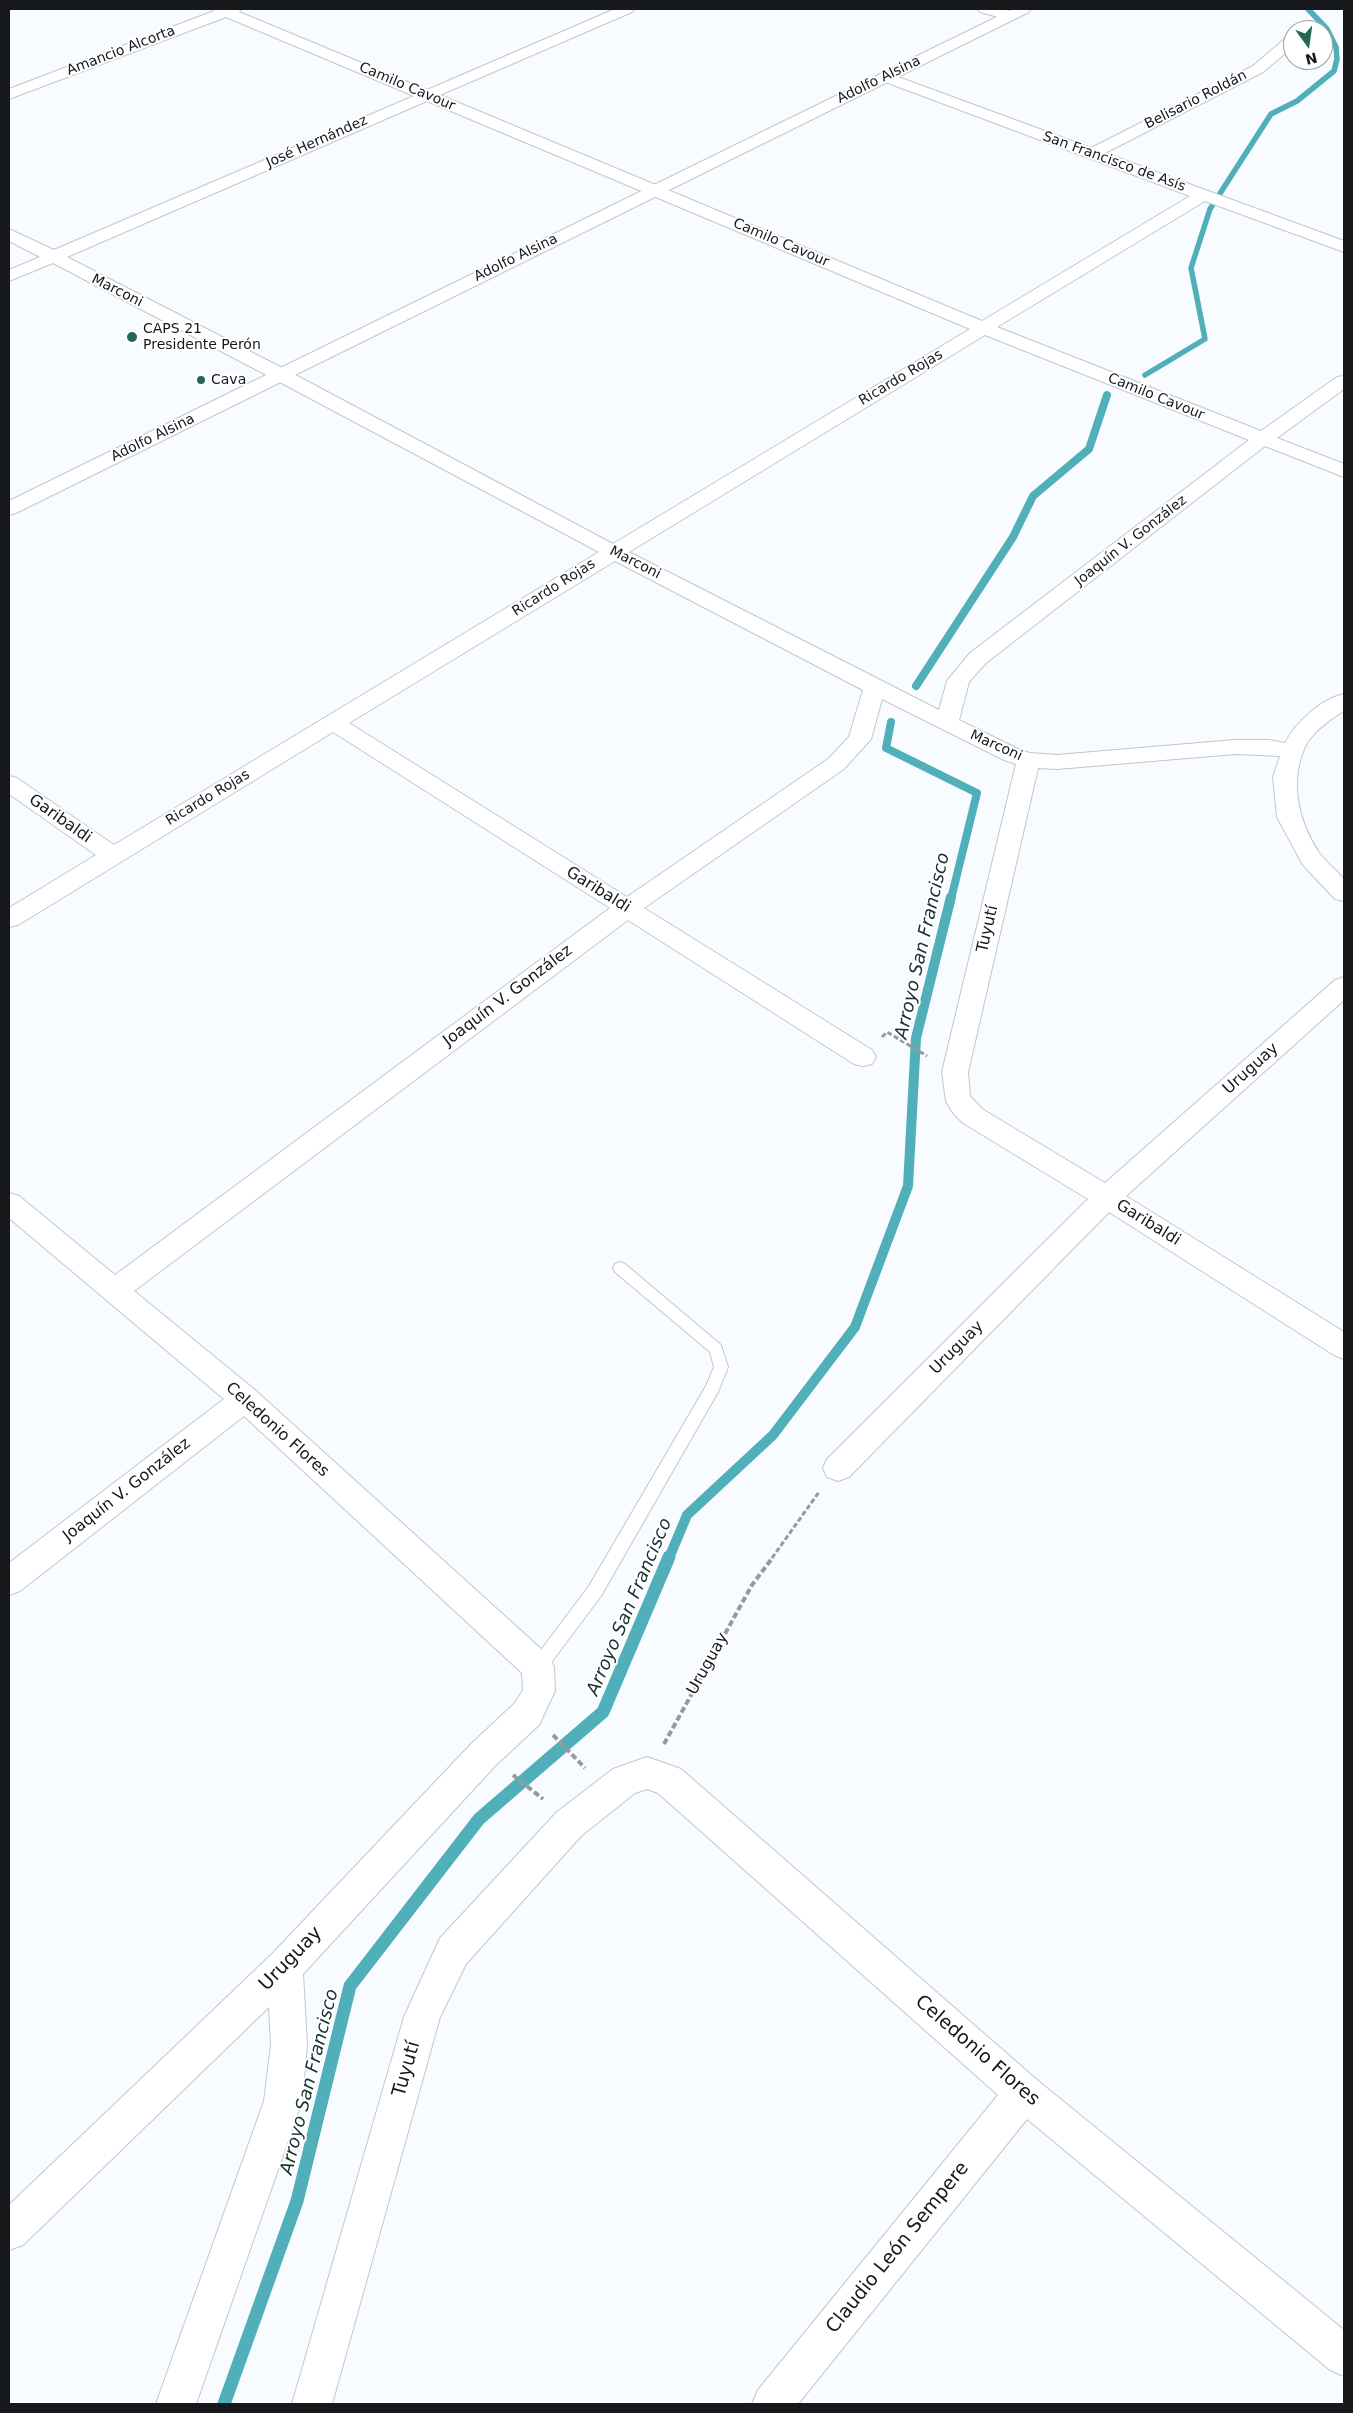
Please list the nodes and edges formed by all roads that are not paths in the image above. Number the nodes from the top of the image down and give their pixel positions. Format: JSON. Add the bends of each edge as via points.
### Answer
{"nodes":[{"id":1,"x":627,"y":9,"type":"edge"},
{"id":2,"x":985,"y":9,"type":"edge"},
{"id":3,"x":227,"y":10,"type":"edge"},
{"id":4,"x":1016,"y":12,"type":"edge"},
{"id":5,"x":1283,"y":48,"type":"edge"},
{"id":6,"x":885,"y":77,"type":"junction"},
{"id":7,"x":9,"y":94,"type":"edge"},
{"id":8,"x":425,"y":95,"type":"junction"},
{"id":9,"x":1093,"y":153,"type":"junction"},
{"id":10,"x":654,"y":190,"type":"junction"},
{"id":11,"x":1206,"y":196,"type":"junction"},
{"id":12,"x":1344,"y":230,"type":"edge"},
{"id":13,"x":9,"y":234,"type":"edge"},
{"id":14,"x":1327,"y":241,"type":"junction"},
{"id":15,"x":1344,"y":247,"type":"edge"},
{"id":16,"x":52,"y":257,"type":"junction"},
{"id":17,"x":9,"y":276,"type":"edge"},
{"id":18,"x":983,"y":328,"type":"junction"},
{"id":19,"x":281,"y":375,"type":"junction"},
{"id":20,"x":1344,"y":381,"type":"edge"},
{"id":21,"x":1262,"y":440,"type":"junction"},
{"id":22,"x":1344,"y":471,"type":"edge"},
{"id":23,"x":9,"y":509,"type":"edge"},
{"id":24,"x":613,"y":552,"type":"junction"},
{"id":25,"x":875,"y":687,"type":"junction"},
{"id":26,"x":1344,"y":701,"type":"edge"},
{"id":27,"x":334,"y":723,"type":"junction"},
{"id":28,"x":947,"y":723,"type":"junction"},
{"id":29,"x":1294,"y":750,"type":"junction"},
{"id":30,"x":1028,"y":760,"type":"junction"},
{"id":31,"x":9,"y":783,"type":"edge"},
{"id":32,"x":112,"y":855,"type":"junction"},
{"id":33,"x":1344,"y":893,"type":"edge"},
{"id":34,"x":627,"y":908,"type":"junction"},
{"id":35,"x":9,"y":919,"type":"edge"},
{"id":36,"x":1344,"y":986,"type":"edge"},
{"id":37,"x":863,"y":1057,"type":"dead end"},
{"id":38,"x":956,"y":1097,"type":"joint"},
{"id":39,"x":1107,"y":1197,"type":"junction"},
{"id":40,"x":9,"y":1203,"type":"edge"},
{"id":41,"x":620,"y":1268,"type":"dead end"},
{"id":42,"x":115,"y":1290,"type":"junction"},
{"id":43,"x":1344,"y":1347,"type":"edge"},
{"id":44,"x":245,"y":1399,"type":"junction"},
{"id":45,"x":838,"y":1468,"type":"road end"},
{"id":46,"x":9,"y":1581,"type":"edge"},
{"id":47,"x":538,"y":1667,"type":"junction"},
{"id":48,"x":608,"y":1792,"type":"joint"},
{"id":49,"x":285,"y":1967,"type":"junction"},
{"id":50,"x":1024,"y":2093,"type":"junction"},
{"id":51,"x":9,"y":2230,"type":"edge"},
{"id":52,"x":1344,"y":2356,"type":"edge"},
{"id":53,"x":176,"y":2404,"type":"edge"},
{"id":54,"x":312,"y":2404,"type":"edge"},
{"id":55,"x":772,"y":2404,"type":"edge"}],
"edges":[{"from":1,"to":8,"type":"street","name":"José Hernández"},
{"from":2,"to":4,"type":"street"},
{"from":3,"to":7,"type":"street","name":"Amancio Alcorta"},
{"from":3,"to":8,"type":"street","name":"Camilo Cavour"},
{"from":4,"to":6,"type":"street","name":"Adolfo Alsina"},
{"from":5,"to":9,"type":"street","name":"Belisario Roldán","via":[[1258,69]]},
{"from":6,"to":9,"type":"street","name":"San Francisco de Asís"},
{"from":6,"to":10,"type":"street","name":"Adolfo Alsina"},
{"from":8,"to":10,"type":"street","name":"Camilo Cavour"},
{"from":8,"to":16,"type":"street","name":"José Hernández"},
{"from":9,"to":11,"type":"street","name":"San Francisco de Asís"},
{"from":10,"to":18,"type":"street","name":"Camilo Cavour"},
{"from":10,"to":19,"type":"street","name":"Adolfo Alsina"},
{"from":11,"to":14,"type":"street","name":"San Francisco de Asís"},
{"from":11,"to":18,"type":"street","name":"Ricardo Rojas"},
{"from":12,"to":14,"type":"street"},
{"from":13,"to":16,"type":"street","name":"Marconi"},
{"from":14,"to":15,"type":"street","name":"San Francisco de Asís"},
{"from":16,"to":17,"type":"street","name":"José Hernández"},
{"from":16,"to":19,"type":"street","name":"Marconi"},
{"from":18,"to":21,"type":"street","name":"Camilo Cavour"},
{"from":18,"to":24,"type":"street","name":"Ricardo Rojas"},
{"from":19,"to":23,"type":"street","name":"Adolfo Alsina"},
{"from":19,"to":24,"type":"street","name":"Marconi"},
{"from":20,"to":21,"type":"street","name":"Joaquín V. González"},
{"from":21,"to":22,"type":"street","name":"Camilo Cavour"},
{"from":21,"to":28,"type":"street","name":"Joaquín V. González","via":[[978,658],[958,682]]},
{"from":24,"to":25,"type":"street","name":"Marconi"},
{"from":24,"to":27,"type":"street","name":"Ricardo Rojas"},
{"from":25,"to":28,"type":"street","name":"Marconi"},
{"from":25,"to":34,"type":"street","name":"Joaquín V. González","via":[[860,740],[852,750]]},
{"from":26,"to":29,"type":"street","via":[[1316,719],[1297,741]]},
{"from":27,"to":32,"type":"street","name":"Ricardo Rojas"},
{"from":27,"to":34,"type":"street","name":"Garibaldi"},
{"from":28,"to":30,"type":"street","name":"Marconi"},
{"from":29,"to":30,"type":"street","name":"Marconi","via":[[1235,747],[1056,762]]},
{"from":29,"to":33,"type":"street","via":[[1284,777],[1289,817],[1311,859]]},
{"from":30,"to":38,"type":"street","name":"Tuyutí","via":[[955,1072]]},
{"from":31,"to":32,"type":"street","name":"Garibaldi"},
{"from":32,"to":35,"type":"street","name":"Ricardo Rojas"},
{"from":34,"to":37,"type":"street","name":"Garibaldi"},
{"from":34,"to":42,"type":"street","name":"Joaquín V. González"},
{"from":36,"to":39,"type":"street","name":"Uruguay"},
{"from":38,"to":39,"type":"street","name":"Garibaldi","via":[[964,1110],[980,1122]]},
{"from":39,"to":43,"type":"street","name":"Garibaldi"},
{"from":39,"to":45,"type":"street","name":"Uruguay"},
{"from":40,"to":42,"type":"street","name":"Celedonio Flores"},
{"from":41,"to":47,"type":"lane","via":[[716,1349],[721,1368],[713,1388],[595,1591]]},
{"from":42,"to":44,"type":"street","name":"Celedonio Flores"},
{"from":44,"to":46,"type":"street","name":"Joaquín V. González"},
{"from":44,"to":47,"type":"street","name":"Celedonio Flores"},
{"from":47,"to":49,"type":"street","name":"Uruguay","via":[[539,1691],[527,1714],[484,1754]]},
{"from":48,"to":50,"type":"street","name":"Celedonio Flores","via":[[625,1780],[647,1773],[669,1780]]},
{"from":48,"to":54,"type":"street","name":"Tuyutí","via":[[569,1824],[480,1918],[453,1951],[436,1984],[422,2017]]},
{"from":49,"to":51,"type":"street","name":"Uruguay"},
{"from":49,"to":53,"type":"street","via":[[289,2045],[283,2101]]},
{"from":50,"to":52,"type":"street","name":"Celedonio Flores"},
{"from":50,"to":55,"type":"street","name":"Claudio León Sempere"}]}
